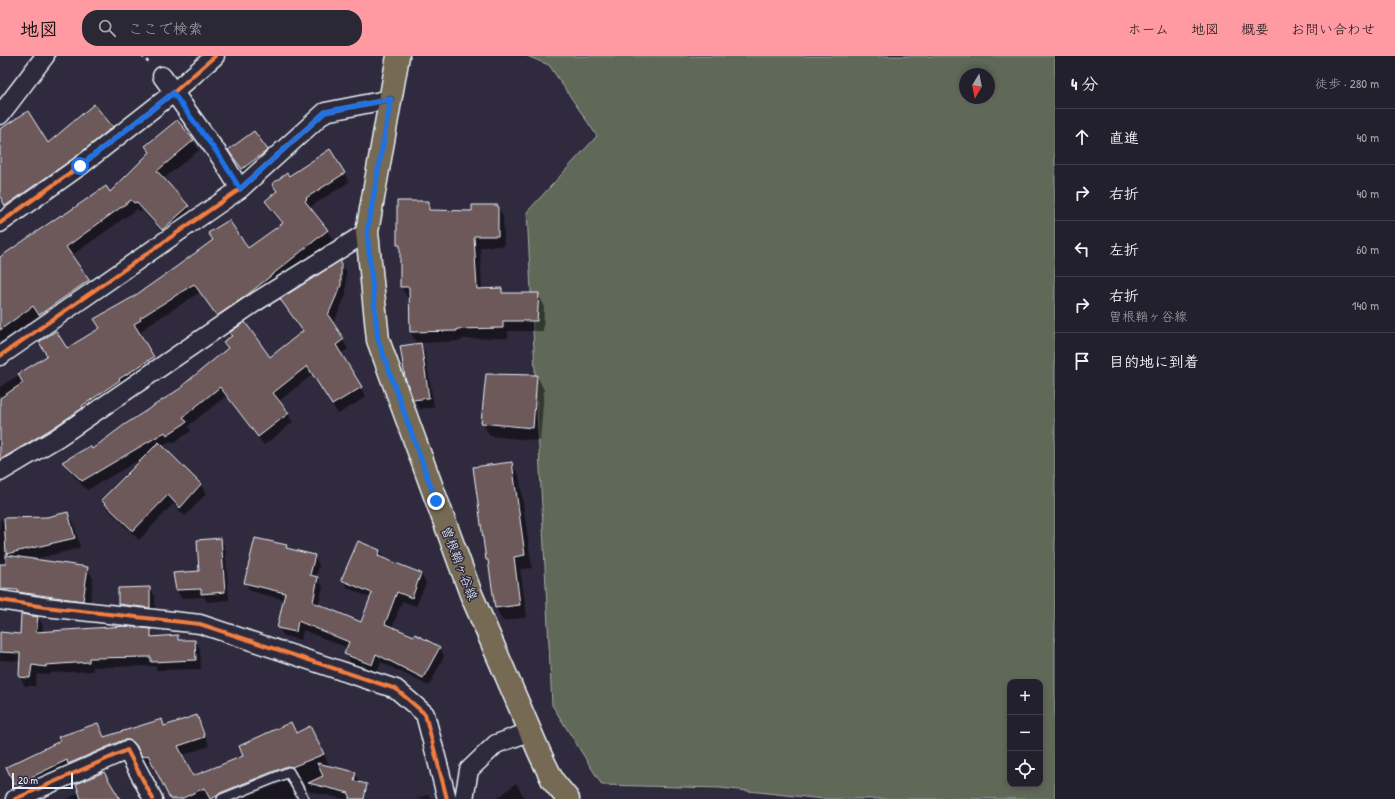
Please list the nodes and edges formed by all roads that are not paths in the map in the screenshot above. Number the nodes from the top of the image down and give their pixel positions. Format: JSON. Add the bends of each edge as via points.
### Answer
{"nodes":[{"id":1,"x":45,"y":56,"type":"edge"},
{"id":2,"x":215,"y":56,"type":"edge"},
{"id":3,"x":398,"y":56,"type":"edge"},
{"id":4,"x":162,"y":76,"type":"dead end"},
{"id":5,"x":173,"y":93,"type":"junction"},
{"id":6,"x":391,"y":99,"type":"junction"},
{"id":7,"x":0,"y":116,"type":"edge"},
{"id":8,"x":240,"y":189,"type":"junction"},
{"id":9,"x":0,"y":223,"type":"edge"},
{"id":10,"x":367,"y":232,"type":"junction"},
{"id":11,"x":0,"y":356,"type":"edge"},
{"id":12,"x":0,"y":472,"type":"edge"},
{"id":13,"x":0,"y":600,"type":"edge"},
{"id":14,"x":530,"y":732,"type":"junction"},
{"id":15,"x":15,"y":799,"type":"edge"},
{"id":16,"x":153,"y":799,"type":"edge"},
{"id":17,"x":222,"y":799,"type":"edge"},
{"id":18,"x":304,"y":799,"type":"edge"},
{"id":19,"x":446,"y":799,"type":"edge"},
{"id":20,"x":464,"y":799,"type":"edge"},
{"id":21,"x":568,"y":799,"type":"edge"}],
"edges":[{"from":1,"to":7,"type":"street"},
{"from":2,"to":5,"type":"street"},
{"from":3,"to":6,"type":"main road","name":"曽根鞘ヶ谷線"},
{"from":4,"to":5,"type":"street"},
{"from":5,"to":8,"type":"street","via":[[221,158]]},
{"from":5,"to":9,"type":"street","via":[[80,166]]},
{"from":6,"to":8,"type":"street","via":[[325,112]]},
{"from":6,"to":10,"type":"main road","name":"曽根鞘ヶ谷線"},
{"from":8,"to":11,"type":"street"},
{"from":10,"to":12,"type":"street","via":[[254,303],[57,438]]},
{"from":10,"to":14,"type":"main road","name":"曽根鞘ヶ谷線","via":[[378,340],[471,594]]},
{"from":13,"to":19,"type":"street","via":[[200,624],[396,689],[424,714]]},
{"from":14,"to":20,"type":"street","via":[[496,744],[469,770]]},
{"from":14,"to":21,"type":"main road","name":"曽根鞘ヶ谷線","via":[[553,781]]},
{"from":15,"to":16,"type":"street","via":[[127,750]]},
{"from":17,"to":18,"type":"lane","via":[[289,772]]}]}
